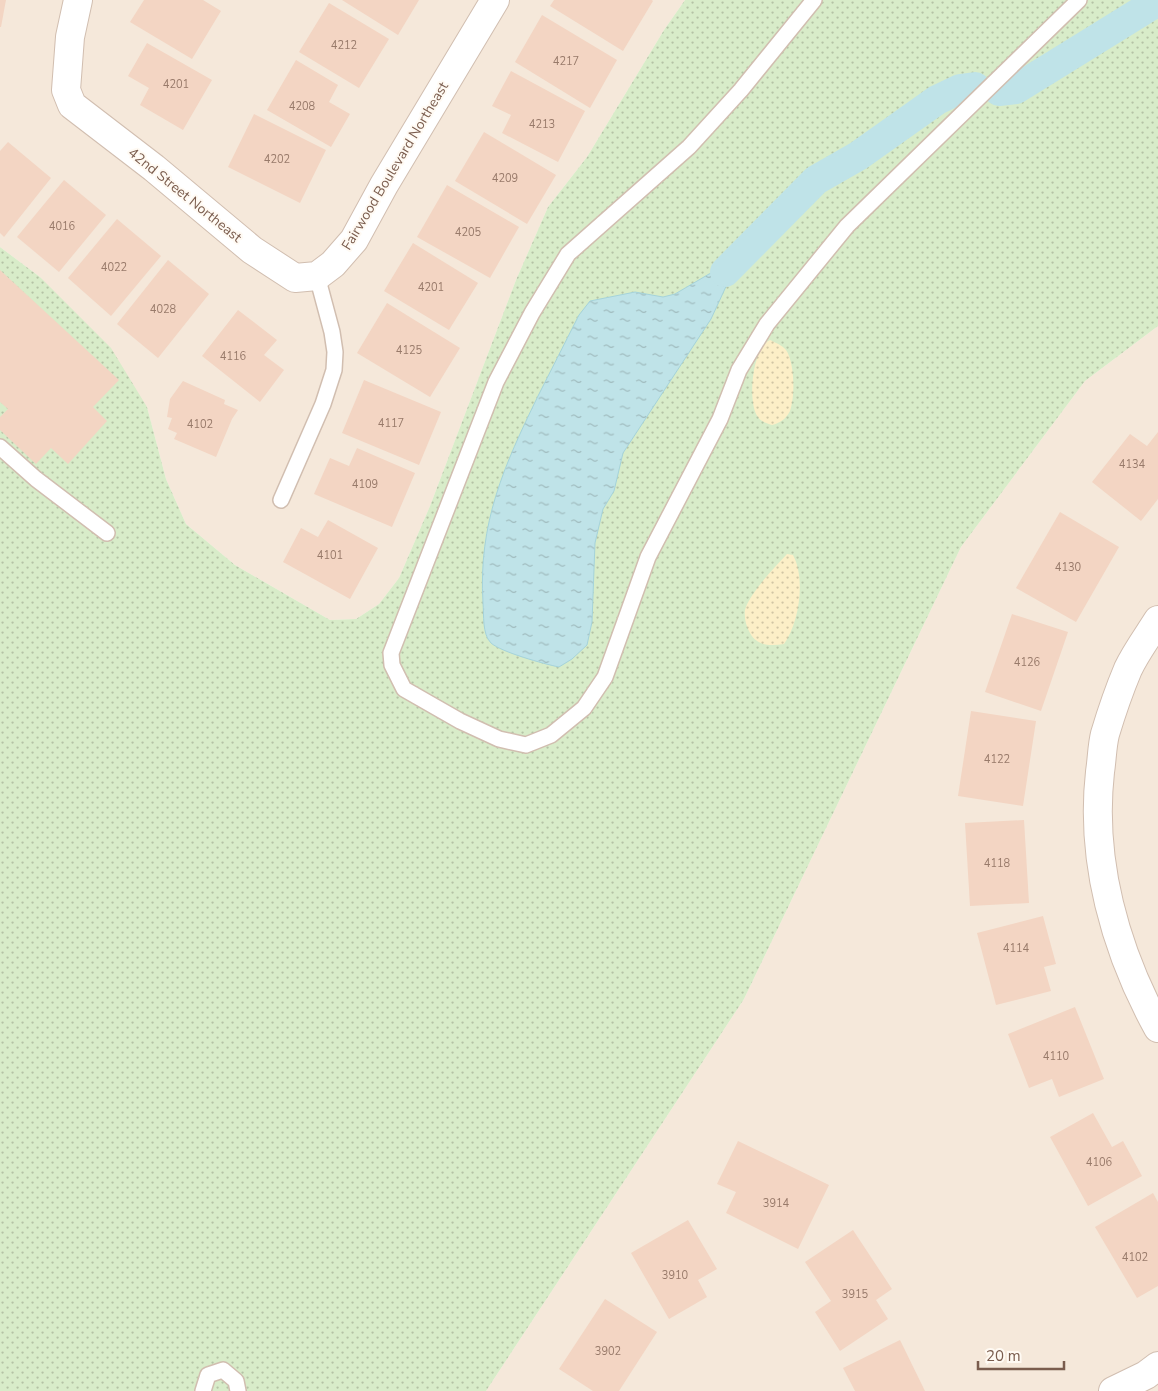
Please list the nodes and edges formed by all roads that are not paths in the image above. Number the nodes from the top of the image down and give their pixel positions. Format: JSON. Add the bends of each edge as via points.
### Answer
{"nodes":[{"id":1,"x":78,"y":0,"type":"edge"},
{"id":2,"x":495,"y":0,"type":"edge"},
{"id":3,"x":814,"y":0,"type":"edge"},
{"id":4,"x":1079,"y":0,"type":"edge"},
{"id":5,"x":317,"y":276,"type":"junction"},
{"id":6,"x":0,"y":447,"type":"edge"},
{"id":7,"x":281,"y":500,"type":"dead end"},
{"id":8,"x":106,"y":533,"type":"dead end"},
{"id":9,"x":1158,"y":620,"type":"edge"},
{"id":10,"x":1158,"y":1028,"type":"edge"},
{"id":11,"x":1158,"y":1366,"type":"edge"},
{"id":12,"x":203,"y":1391,"type":"edge"},
{"id":13,"x":238,"y":1391,"type":"edge"},
{"id":14,"x":1113,"y":1391,"type":"edge"}],
"edges":[{"from":1,"to":5,"type":"street","name":"42nd Street Northeast","via":[[70,37],[66,90],[72,105],[252,250],[294,278]]},
{"from":2,"to":5,"type":"street","name":"Fairwood Boulevard Northeast","via":[[384,184],[354,240],[333,264]]},
{"from":3,"to":4,"type":"lane","via":[[741,90],[689,146],[568,254],[496,382],[390,653],[404,689],[499,739],[526,746],[551,735],[584,708],[605,677],[648,557],[720,419],[739,370],[767,324],[847,226]]},
{"from":5,"to":7,"type":"lane","via":[[332,332],[334,370],[323,404]]},
{"from":6,"to":8,"type":"lane"},
{"from":9,"to":10,"type":"street","via":[[1128,669],[1105,735],[1097,797],[1103,878],[1122,949],[1137,989]]},
{"from":11,"to":14,"type":"street"},
{"from":12,"to":13,"type":"lane","via":[[208,1375],[223,1370],[236,1380]]}]}
